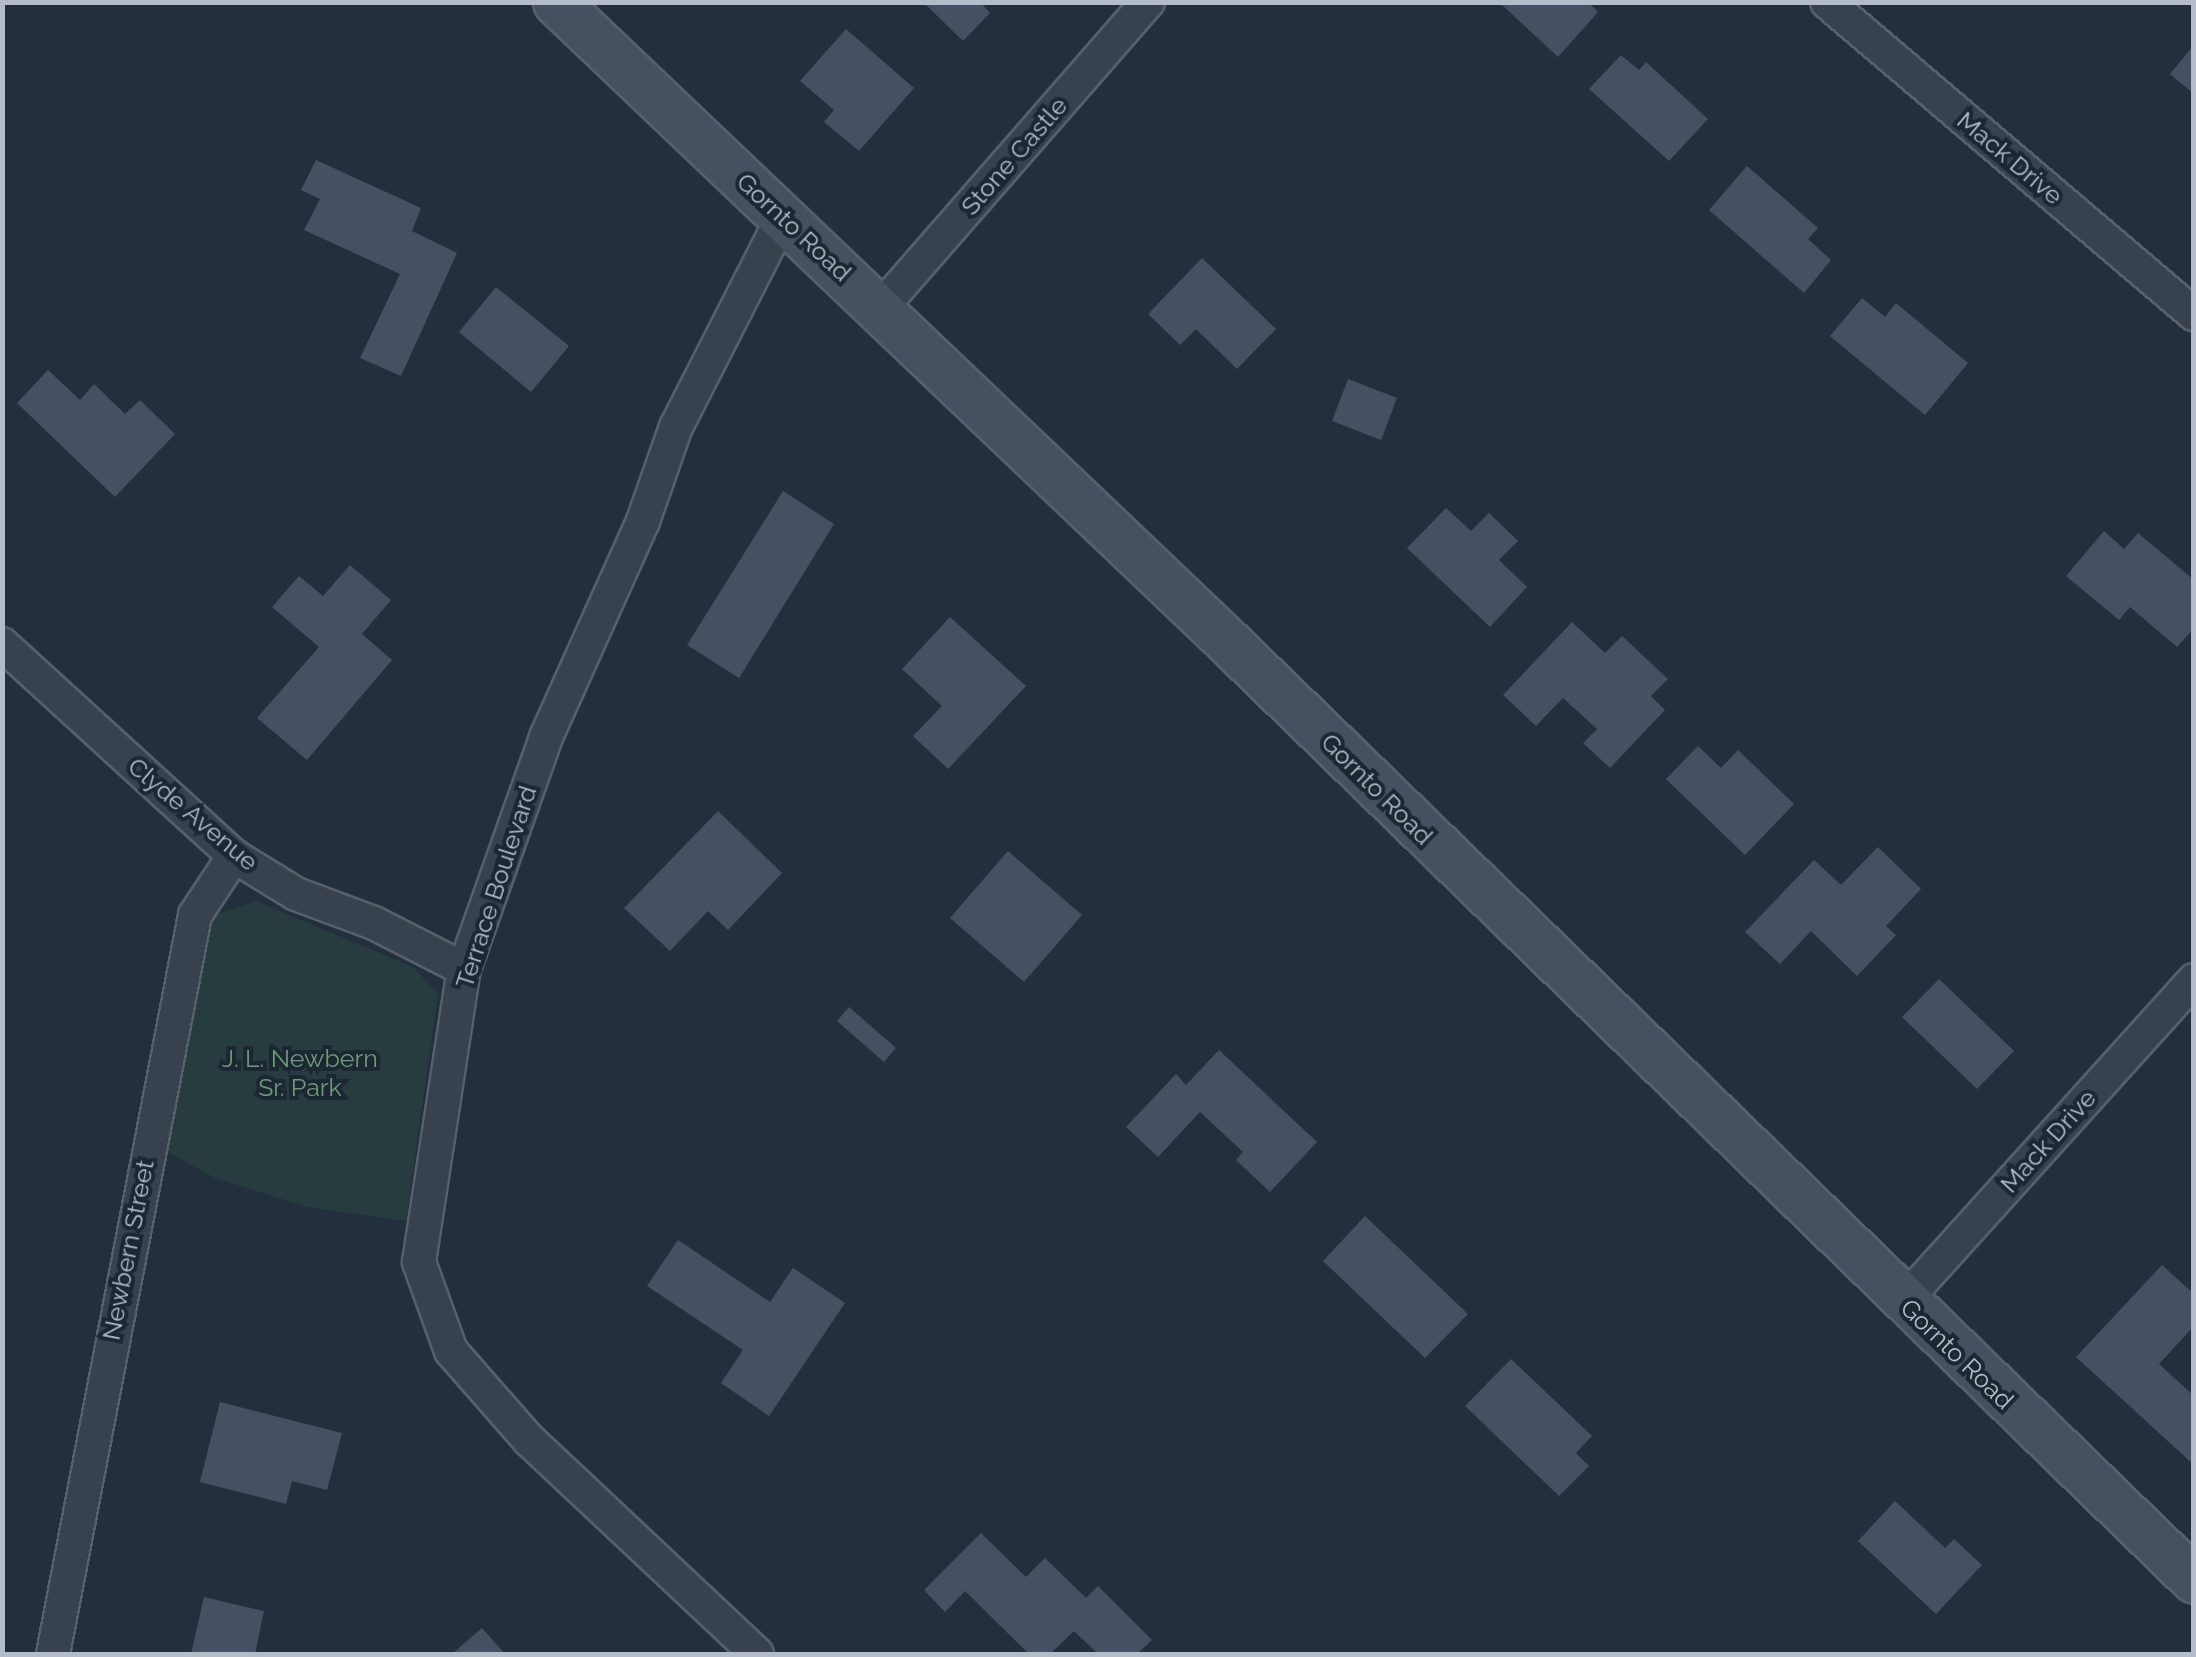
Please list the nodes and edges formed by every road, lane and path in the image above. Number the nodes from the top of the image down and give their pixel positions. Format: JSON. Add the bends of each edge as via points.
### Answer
{"nodes":[{"id":1,"x":556,"y":2,"type":"edge"},
{"id":2,"x":1148,"y":2,"type":"edge"},
{"id":3,"x":1827,"y":2,"type":"edge"},
{"id":4,"x":783,"y":217,"type":"junction"},
{"id":5,"x":880,"y":309,"type":"junction"},
{"id":6,"x":2194,"y":314,"type":"edge"},
{"id":7,"x":2,"y":644,"type":"edge"},
{"id":8,"x":234,"y":856,"type":"junction"},
{"id":9,"x":464,"y":969,"type":"junction"},
{"id":10,"x":2194,"y":980,"type":"edge"},
{"id":11,"x":1903,"y":1302,"type":"junction"},
{"id":12,"x":2194,"y":1580,"type":"edge"},
{"id":13,"x":53,"y":1654,"type":"edge"},
{"id":14,"x":757,"y":1654,"type":"edge"}],
"edges":[{"from":1,"to":4,"type":"main road","name":"Gornto Road"},
{"from":2,"to":5,"type":"street","name":"Stone Castle"},
{"from":3,"to":6,"type":"street","name":"Mack Drive"},
{"from":4,"to":5,"type":"main road","name":"Gornto Road"},
{"from":4,"to":9,"type":"street","name":"Terrace Boulevard","via":[[676,427],[642,521],[546,736]]},
{"from":5,"to":11,"type":"main road","name":"Gornto Road"},
{"from":7,"to":8,"type":"street","name":"Clyde Avenue"},
{"from":8,"to":9,"type":"street","name":"Clyde Avenue","via":[[296,894],[374,923]]},
{"from":8,"to":13,"type":"street","name":"Newbern Street","via":[[195,915]]},
{"from":9,"to":14,"type":"street","name":"Terrace Boulevard","via":[[418,1262],[451,1352],[529,1440]]},
{"from":10,"to":11,"type":"street","name":"Mack Drive"},
{"from":11,"to":12,"type":"main road","name":"Gornto Road"}]}
